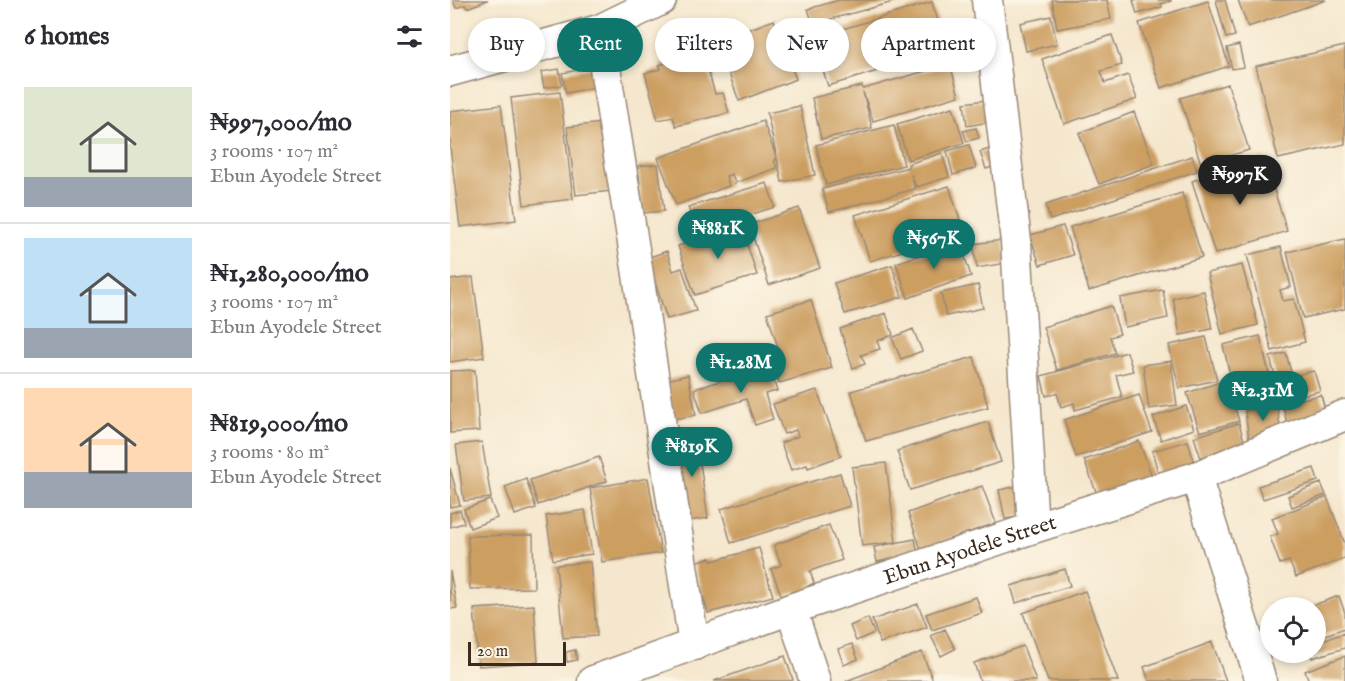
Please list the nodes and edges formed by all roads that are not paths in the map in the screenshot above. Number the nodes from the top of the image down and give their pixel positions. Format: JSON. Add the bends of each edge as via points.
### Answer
{"nodes":[{"id":1,"x":661,"y":0,"type":"edge"},
{"id":2,"x":987,"y":0,"type":"edge"},
{"id":3,"x":624,"y":18,"type":"edge"},
{"id":4,"x":557,"y":42,"type":"edge"},
{"id":5,"x":450,"y":71,"type":"edge"},
{"id":6,"x":606,"y":72,"type":"edge"},
{"id":7,"x":1345,"y":415,"type":"edge"},
{"id":8,"x":1196,"y":477,"type":"junction"},
{"id":9,"x":1033,"y":528,"type":"junction"},
{"id":10,"x":791,"y":609,"type":"junction"},
{"id":11,"x":694,"y":645,"type":"junction"},
{"id":12,"x":593,"y":681,"type":"edge"},
{"id":13,"x":815,"y":681,"type":"edge"},
{"id":14,"x":1261,"y":681,"type":"edge"}],
"edges":[{"from":1,"to":3,"type":"street"},
{"from":2,"to":9,"type":"street","via":[[1016,241]]},
{"from":4,"to":5,"type":"street"},
{"from":6,"to":11,"type":"street"},
{"from":7,"to":8,"type":"street","name":"Ebun Ayodele Street"},
{"from":8,"to":9,"type":"street","name":"Ebun Ayodele Street"},
{"from":8,"to":14,"type":"street"},
{"from":9,"to":10,"type":"street","name":"Ebun Ayodele Street"},
{"from":10,"to":11,"type":"street","name":"Ebun Ayodele Street"},
{"from":10,"to":13,"type":"street"},
{"from":11,"to":12,"type":"street","name":"Ebun Ayodele Street"}]}
